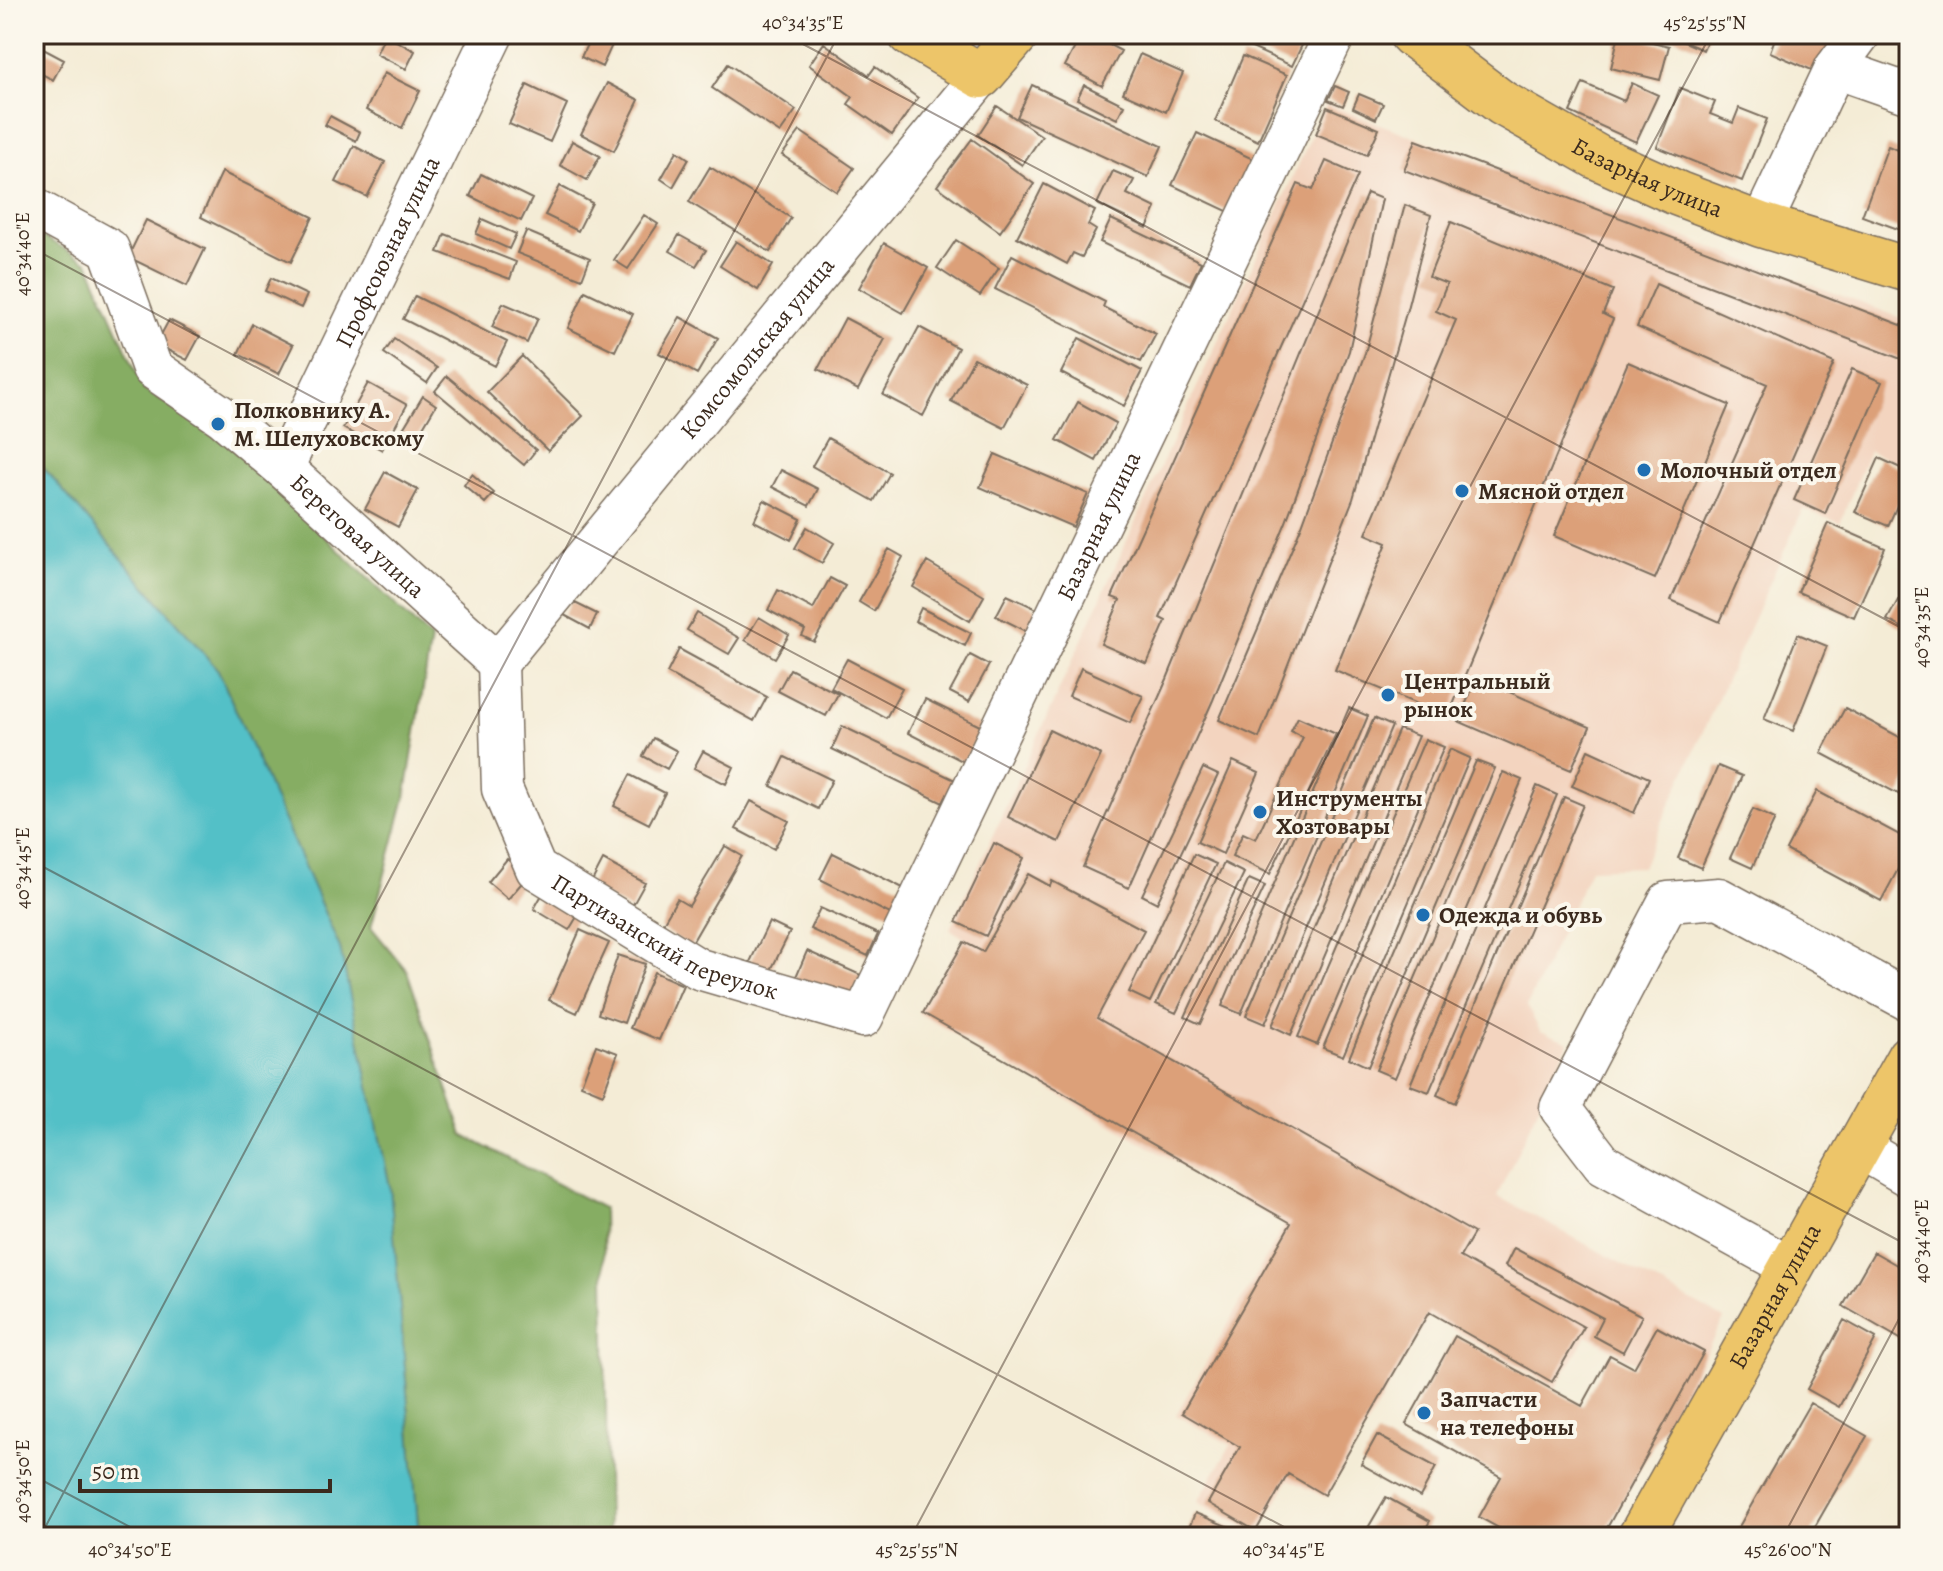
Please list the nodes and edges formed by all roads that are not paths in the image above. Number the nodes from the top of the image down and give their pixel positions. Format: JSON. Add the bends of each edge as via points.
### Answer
{"nodes":[{"id":1,"x":493,"y":34,"type":"edge"},
{"id":2,"x":910,"y":34,"type":"edge"},
{"id":3,"x":1017,"y":34,"type":"edge"},
{"id":4,"x":1335,"y":34,"type":"edge"},
{"id":5,"x":1411,"y":34,"type":"edge"},
{"id":6,"x":1860,"y":34,"type":"edge"},
{"id":7,"x":1835,"y":68,"type":"junction"},
{"id":8,"x":981,"y":76,"type":"junction"},
{"id":9,"x":1909,"y":94,"type":"edge"},
{"id":10,"x":34,"y":208,"type":"edge"},
{"id":11,"x":1761,"y":225,"type":"junction"},
{"id":12,"x":1909,"y":270,"type":"edge"},
{"id":13,"x":283,"y":468,"type":"junction"},
{"id":14,"x":498,"y":663,"type":"junction"},
{"id":15,"x":1909,"y":1001,"type":"edge"},
{"id":16,"x":863,"y":1017,"type":"joint"},
{"id":17,"x":1909,"y":1057,"type":"edge"},
{"id":18,"x":1860,"y":1148,"type":"junction"},
{"id":19,"x":1909,"y":1177,"type":"edge"},
{"id":20,"x":1792,"y":1268,"type":"junction"},
{"id":21,"x":1640,"y":1537,"type":"edge"}],
"edges":[{"from":1,"to":13,"type":"street","name":"Профсоюзная улица"},
{"from":2,"to":8,"type":"main road"},
{"from":3,"to":8,"type":"main road","name":"Комсомольская улица"},
{"from":4,"to":16,"type":"street","name":"Базарная улица"},
{"from":5,"to":11,"type":"main road","name":"Базарная улица","via":[[1502,103],[1597,157]]},
{"from":6,"to":7,"type":"street"},
{"from":7,"to":9,"type":"street"},
{"from":7,"to":11,"type":"street"},
{"from":8,"to":14,"type":"street","name":"Комсомольская улица"},
{"from":10,"to":13,"type":"street","name":"Береговая улица","via":[[109,249],[152,368],[223,417]]},
{"from":11,"to":12,"type":"main road","name":"Базарная улица"},
{"from":13,"to":14,"type":"street","name":"Береговая улица"},
{"from":14,"to":16,"type":"street","name":"Партизанский переулок","via":[[502,789],[536,869],[699,969]]},
{"from":15,"to":20,"type":"street","via":[[1719,898],[1668,902],[1560,1108],[1603,1164]]},
{"from":17,"to":18,"type":"main road","name":"Базарная улица"},
{"from":18,"to":19,"type":"street"},
{"from":18,"to":20,"type":"main road","name":"Базарная улица"},
{"from":20,"to":21,"type":"main road","name":"Базарная улица"}]}
